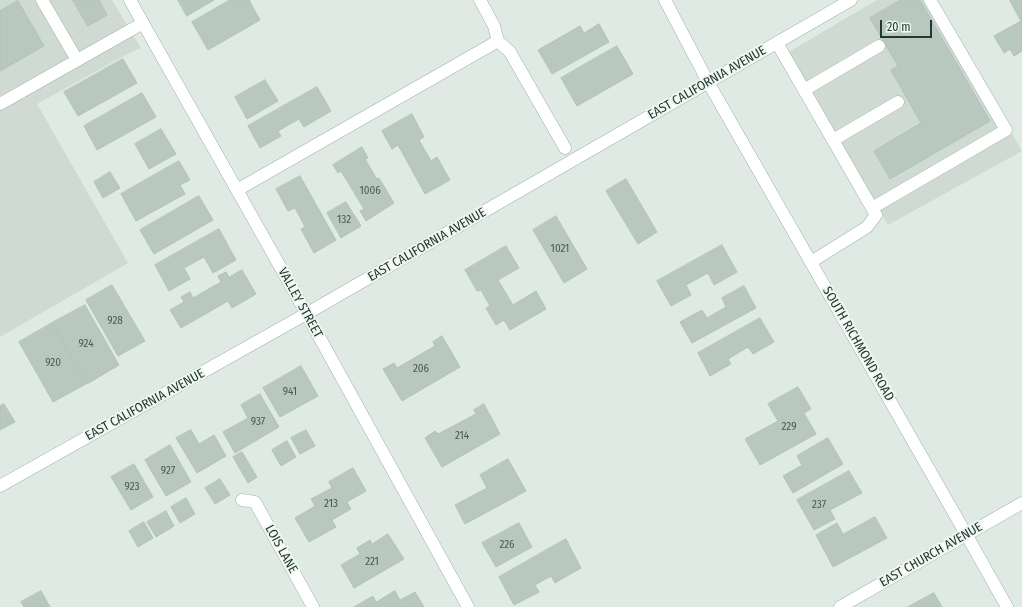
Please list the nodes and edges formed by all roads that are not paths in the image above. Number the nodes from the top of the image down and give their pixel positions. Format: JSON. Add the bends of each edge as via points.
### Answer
{"nodes":[{"id":1,"x":42,"y":0,"type":"edge"},
{"id":2,"x":130,"y":0,"type":"edge"},
{"id":3,"x":480,"y":0,"type":"edge"},
{"id":4,"x":665,"y":0,"type":"edge"},
{"id":5,"x":852,"y":0,"type":"edge"},
{"id":6,"x":930,"y":0,"type":"edge"},
{"id":7,"x":143,"y":23,"type":"junction"},
{"id":8,"x":498,"y":41,"type":"junction"},
{"id":9,"x":777,"y":43,"type":"junction"},
{"id":10,"x":879,"y":46,"type":"dead end"},
{"id":11,"x":77,"y":60,"type":"junction"},
{"id":12,"x":708,"y":82,"type":"junction"},
{"id":13,"x":804,"y":90,"type":"junction"},
{"id":14,"x":898,"y":102,"type":"dead end"},
{"id":15,"x":0,"y":104,"type":"edge"},
{"id":16,"x":833,"y":140,"type":"junction"},
{"id":17,"x":565,"y":148,"type":"dead end"},
{"id":18,"x":237,"y":190,"type":"junction"},
{"id":19,"x":872,"y":208,"type":"junction"},
{"id":20,"x":811,"y":262,"type":"junction"},
{"id":21,"x":306,"y":314,"type":"junction"},
{"id":22,"x":0,"y":486,"type":"edge"},
{"id":23,"x":242,"y":500,"type":"dead end"},
{"id":24,"x":1022,"y":503,"type":"edge"},
{"id":25,"x":966,"y":534,"type":"junction"},
{"id":26,"x":313,"y":607,"type":"edge"},
{"id":27,"x":468,"y":607,"type":"edge"},
{"id":28,"x":840,"y":607,"type":"edge"},
{"id":29,"x":1007,"y":607,"type":"edge"}],
"edges":[{"from":1,"to":11,"type":"street"},
{"from":2,"to":7,"type":"street","name":"VALLEY STREET"},
{"from":3,"to":8,"type":"street","via":[[494,26]]},
{"from":4,"to":12,"type":"street","name":"SOUTH RICHMOND ROAD"},
{"from":5,"to":9,"type":"street","name":"EAST CALIFORNIA AVENUE"},
{"from":6,"to":19,"type":"street","via":[[1006,130]]},
{"from":7,"to":11,"type":"street"},
{"from":7,"to":18,"type":"street","name":"VALLEY STREET"},
{"from":8,"to":17,"type":"street","via":[[510,52]]},
{"from":8,"to":18,"type":"street"},
{"from":9,"to":12,"type":"street","name":"EAST CALIFORNIA AVENUE"},
{"from":9,"to":13,"type":"street"},
{"from":10,"to":13,"type":"street"},
{"from":11,"to":15,"type":"street"},
{"from":12,"to":20,"type":"street","name":"SOUTH RICHMOND ROAD"},
{"from":12,"to":21,"type":"street","name":"EAST CALIFORNIA AVENUE"},
{"from":13,"to":16,"type":"street"},
{"from":14,"to":16,"type":"street"},
{"from":16,"to":19,"type":"street"},
{"from":18,"to":21,"type":"street","name":"VALLEY STREET"},
{"from":19,"to":20,"type":"street","via":[[876,215],[868,227]]},
{"from":20,"to":25,"type":"street","name":"SOUTH RICHMOND ROAD"},
{"from":21,"to":22,"type":"street","name":"EAST CALIFORNIA AVENUE"},
{"from":21,"to":27,"type":"street","name":"VALLEY STREET"},
{"from":23,"to":26,"type":"street","name":"LOIS LANE","via":[[255,502]]},
{"from":24,"to":25,"type":"street","name":"EAST CHURCH AVENUE"},
{"from":25,"to":28,"type":"street","name":"EAST CHURCH AVENUE"},
{"from":25,"to":29,"type":"street","name":"SOUTH RICHMOND ROAD"}]}
